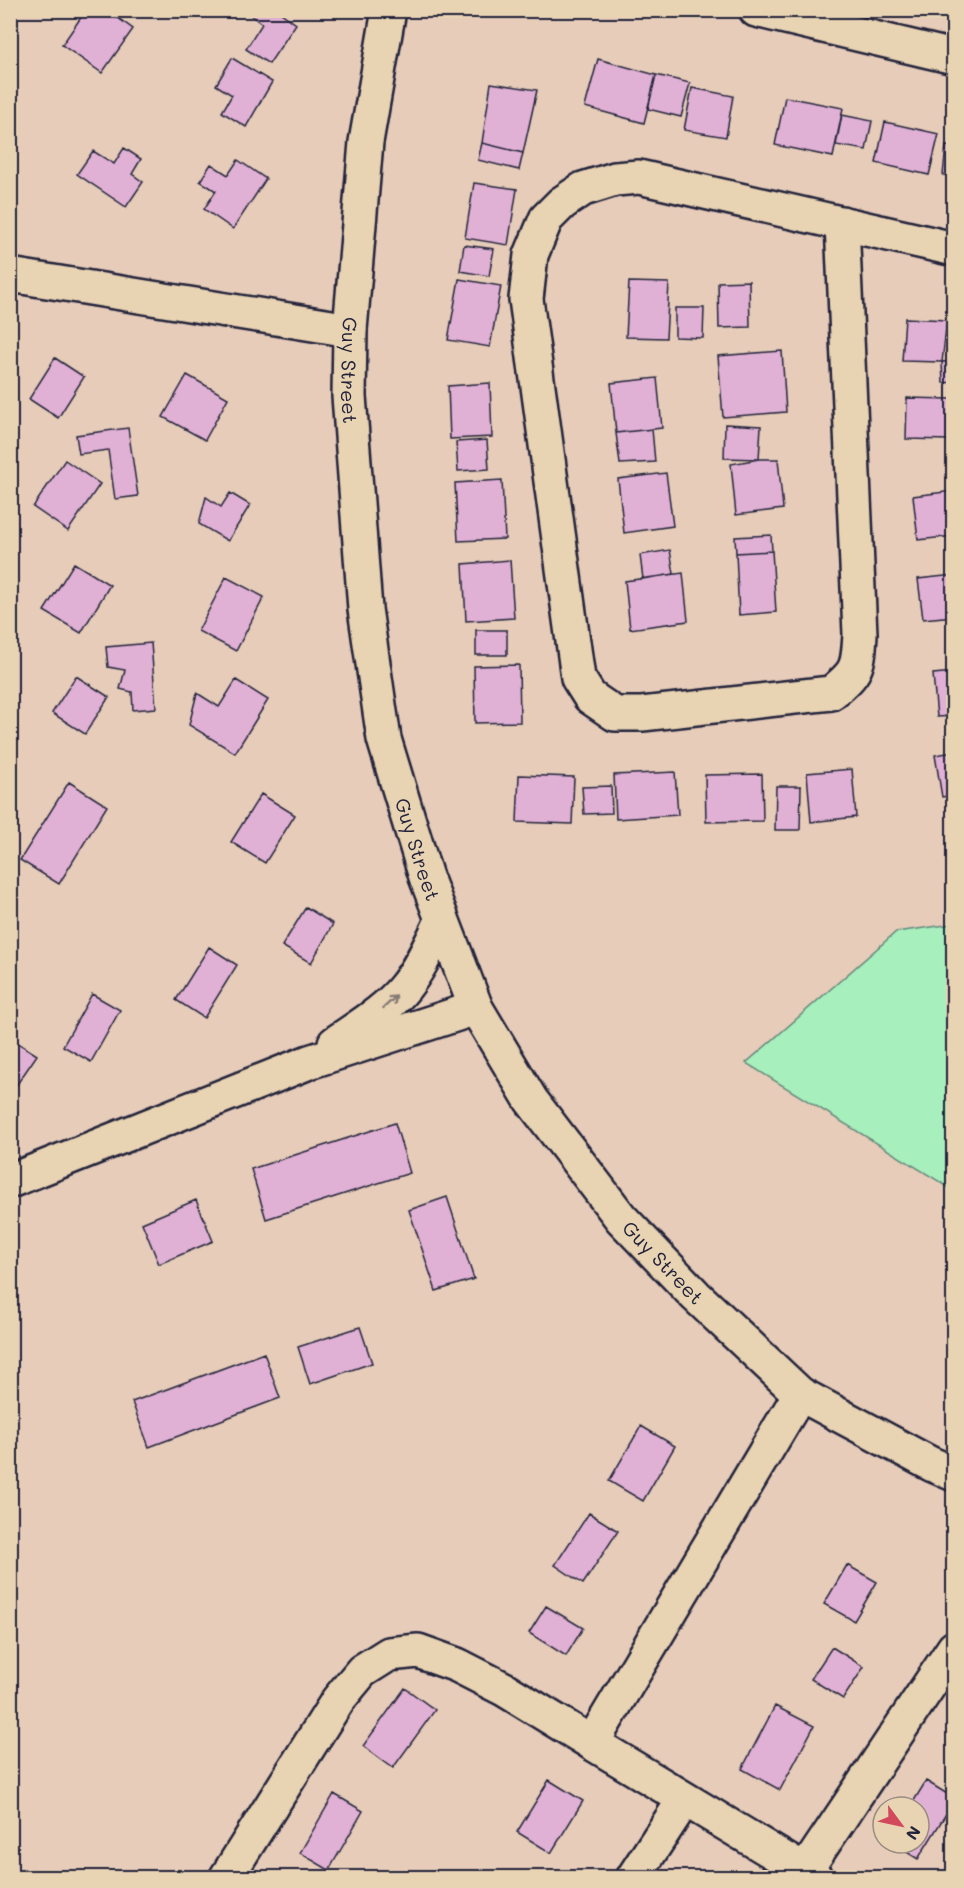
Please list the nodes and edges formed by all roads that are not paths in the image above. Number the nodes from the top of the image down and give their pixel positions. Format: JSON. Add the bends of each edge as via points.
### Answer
{"nodes":[{"id":1,"x":389,"y":10,"type":"edge"},
{"id":2,"x":756,"y":10,"type":"edge"},
{"id":3,"x":954,"y":57,"type":"edge"},
{"id":4,"x":842,"y":223,"type":"junction"},
{"id":5,"x":954,"y":249,"type":"edge"},
{"id":6,"x":10,"y":275,"type":"edge"},
{"id":7,"x":350,"y":330,"type":"junction"},
{"id":8,"x":442,"y":921,"type":"junction"},
{"id":9,"x":476,"y":1008,"type":"junction"},
{"id":10,"x":309,"y":1062,"type":"junction"},
{"id":11,"x":10,"y":1181,"type":"edge"},
{"id":12,"x":800,"y":1394,"type":"junction"},
{"id":13,"x":954,"y":1474,"type":"edge"},
{"id":14,"x":954,"y":1648,"type":"edge"},
{"id":15,"x":592,"y":1743,"type":"junction"},
{"id":16,"x":684,"y":1800,"type":"junction"},
{"id":17,"x":811,"y":1874,"type":"edge"},
{"id":18,"x":226,"y":1878,"type":"edge"},
{"id":19,"x":633,"y":1878,"type":"edge"}],
"edges":[{"from":1,"to":7,"type":"street","name":"Guy Street","via":[[366,142]]},
{"from":2,"to":3,"type":"street"},
{"from":4,"to":4,"type":"street","via":[[639,177],[615,179],[583,189],[546,219],[531,255],[526,299],[578,678],[590,697],[615,714],[831,693],[846,681],[858,663],[860,634]]},
{"from":4,"to":5,"type":"street"},
{"from":6,"to":7,"type":"street"},
{"from":7,"to":8,"type":"street","name":"Guy Street","via":[[351,447],[365,609],[384,739]]},
{"from":8,"to":9,"type":"street","name":"Guy Street"},
{"from":10,"to":8,"type":"street","one_way":true,"via":[[388,1005],[405,988]]},
{"from":9,"to":10,"type":"street"},
{"from":9,"to":12,"type":"street","name":"Guy Street","via":[[531,1100],[621,1218],[696,1296]]},
{"from":10,"to":11,"type":"street"},
{"from":12,"to":13,"type":"street","name":"Guy Street"},
{"from":12,"to":15,"type":"street"},
{"from":14,"to":17,"type":"street"},
{"from":15,"to":16,"type":"street"},
{"from":15,"to":18,"type":"street","via":[[457,1665],[418,1651],[389,1654],[362,1671],[338,1700]]},
{"from":16,"to":17,"type":"street"},
{"from":16,"to":19,"type":"street"}]}
